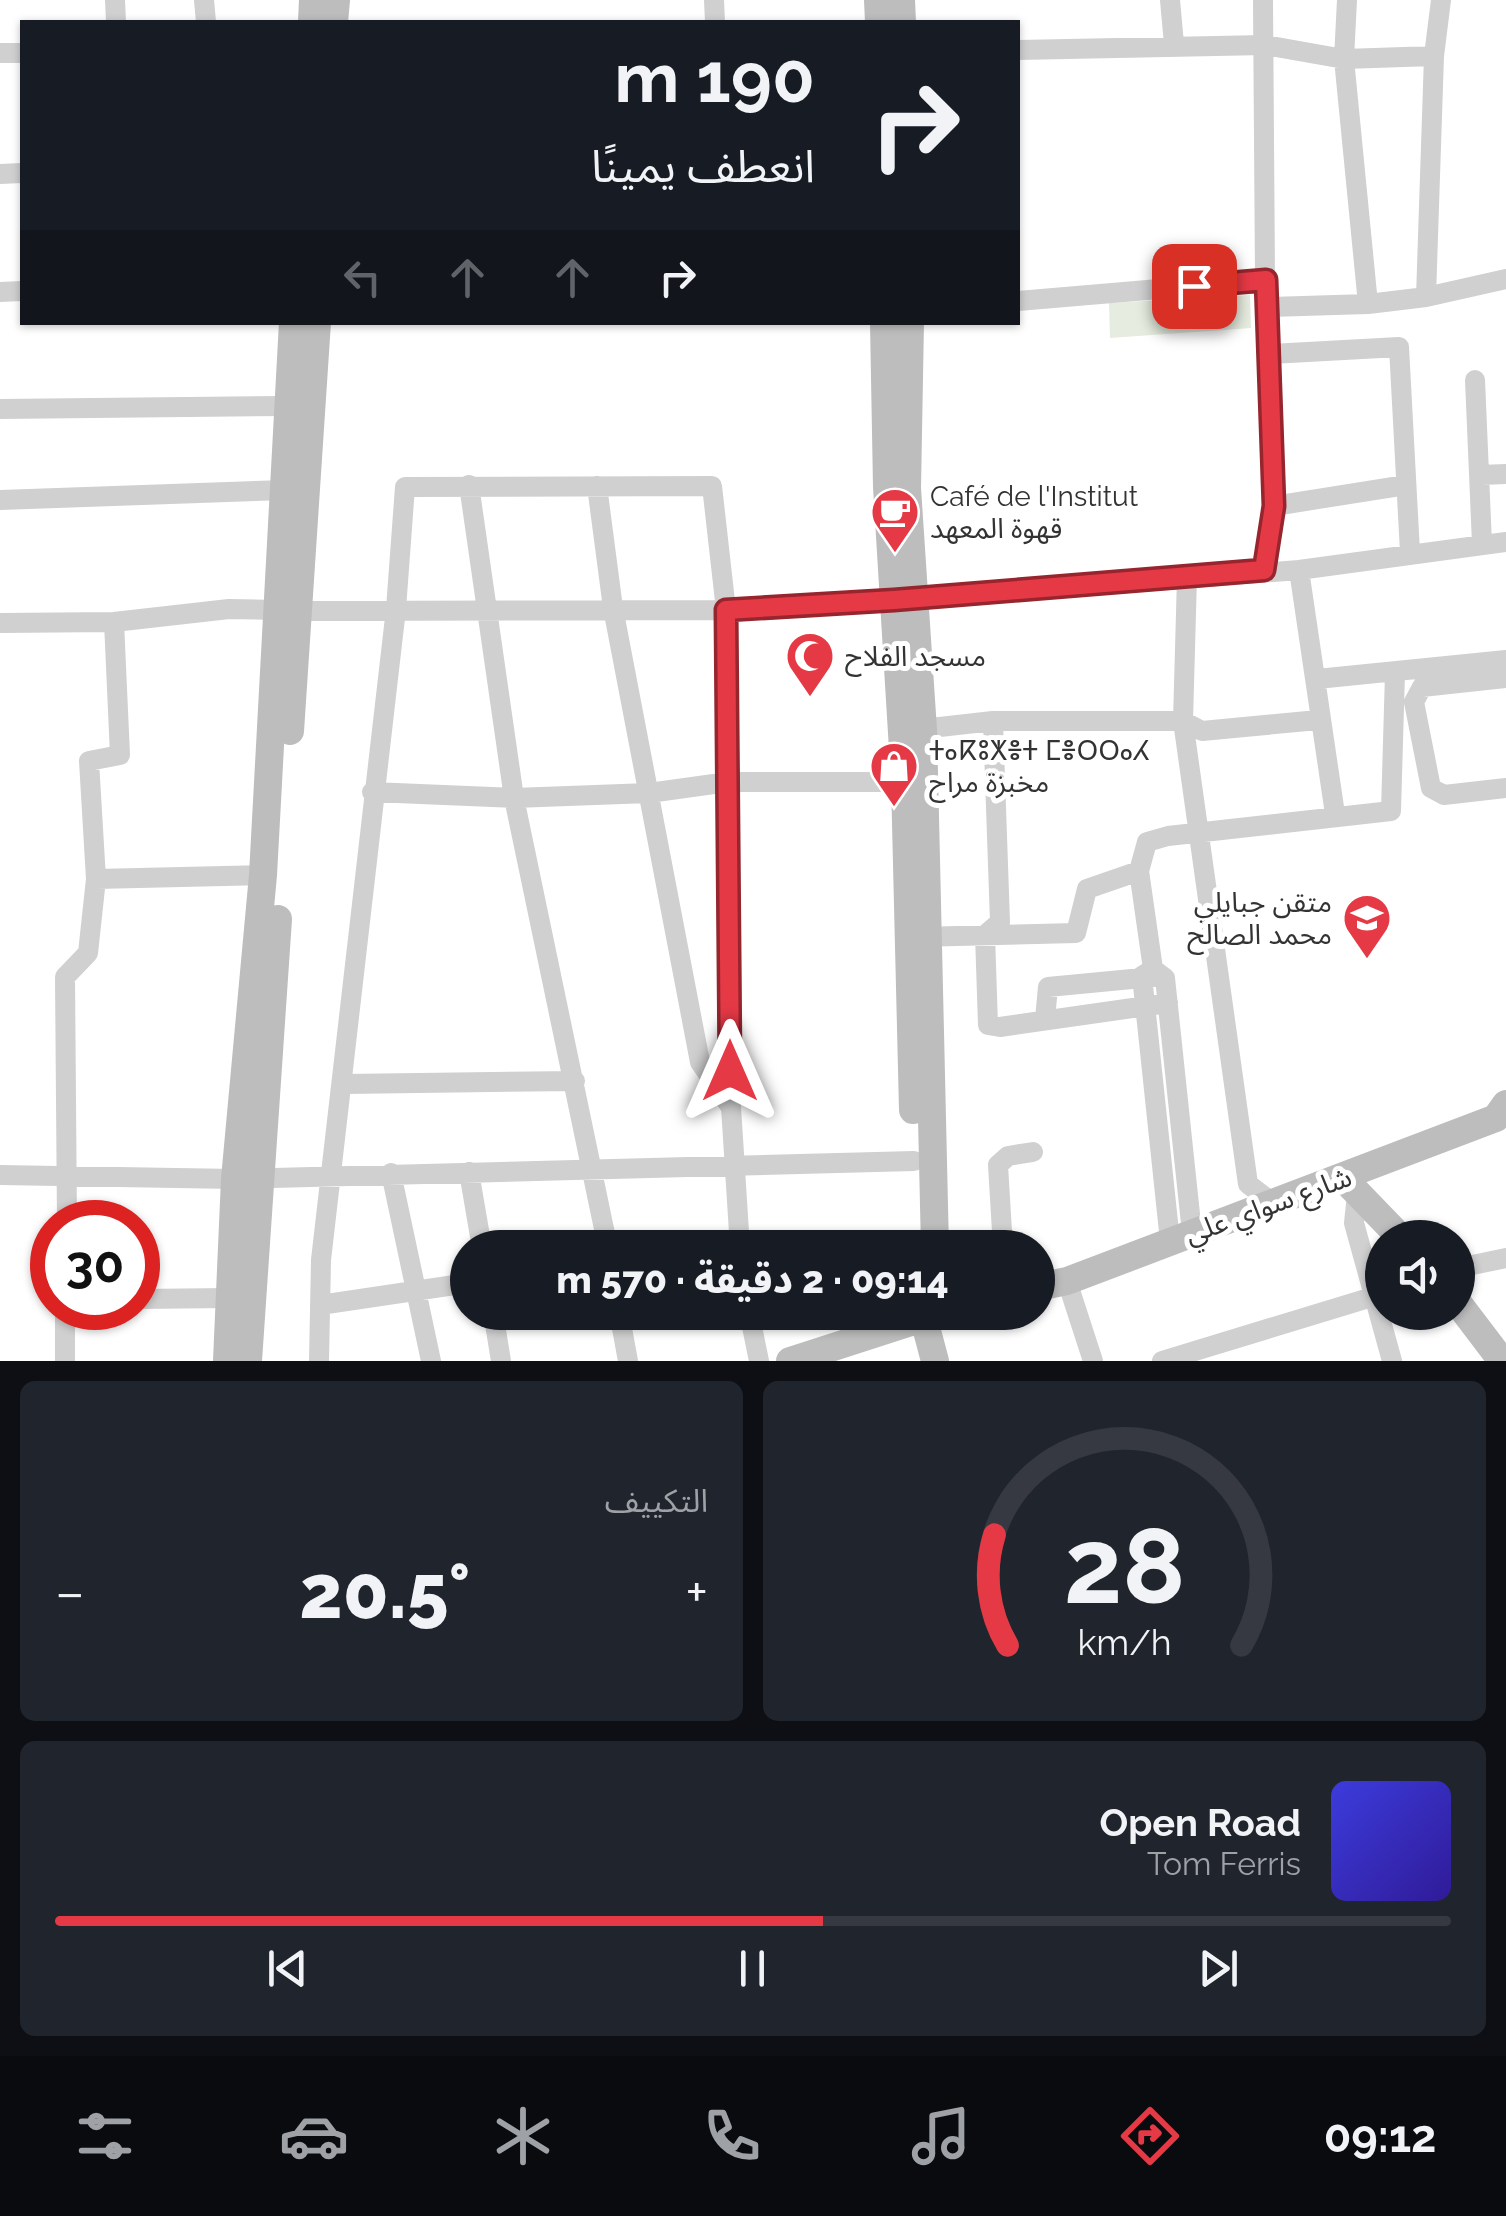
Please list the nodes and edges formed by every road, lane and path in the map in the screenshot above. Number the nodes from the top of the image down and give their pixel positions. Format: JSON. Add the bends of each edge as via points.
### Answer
{"nodes":[{"id":1,"x":1170,"y":0,"type":"edge"},
{"id":2,"x":1263,"y":0,"type":"edge"},
{"id":3,"x":1347,"y":0,"type":"edge"},
{"id":4,"x":1440,"y":0,"type":"edge"},
{"id":5,"x":1174,"y":44,"type":"junction"},
{"id":6,"x":1265,"y":45,"type":"junction"},
{"id":7,"x":1020,"y":50,"type":"edge"},
{"id":8,"x":1434,"y":56,"type":"junction"},
{"id":9,"x":1344,"y":59,"type":"junction"},
{"id":10,"x":1506,"y":279,"type":"edge"},
{"id":11,"x":1266,"y":280,"type":"junction"},
{"id":12,"x":1426,"y":297,"type":"junction"},
{"id":13,"x":1020,"y":301,"type":"edge"},
{"id":14,"x":1368,"y":304,"type":"junction"},
{"id":15,"x":1267,"y":307,"type":"junction"},
{"id":16,"x":293,"y":325,"type":"edge"},
{"id":17,"x":316,"y":325,"type":"edge"},
{"id":18,"x":884,"y":325,"type":"edge"},
{"id":19,"x":910,"y":325,"type":"edge"},
{"id":20,"x":1271,"y":354,"type":"junction"},
{"id":21,"x":1475,"y":380,"type":"dead end"},
{"id":22,"x":286,"y":406,"type":"junction"},
{"id":23,"x":0,"y":409,"type":"edge"},
{"id":24,"x":1506,"y":474,"type":"edge"},
{"id":25,"x":1481,"y":475,"type":"junction"},
{"id":26,"x":469,"y":484,"type":"junction"},
{"id":27,"x":1406,"y":485,"type":"junction"},
{"id":28,"x":597,"y":486,"type":"junction"},
{"id":29,"x":897,"y":488,"type":"junction"},
{"id":30,"x":285,"y":490,"type":"junction"},
{"id":31,"x":0,"y":500,"type":"edge"},
{"id":32,"x":1274,"y":506,"type":"junction"},
{"id":33,"x":1506,"y":542,"type":"edge"},
{"id":34,"x":1482,"y":544,"type":"junction"},
{"id":35,"x":1410,"y":552,"type":"junction"},
{"id":36,"x":1264,"y":570,"type":"junction"},
{"id":37,"x":1299,"y":570,"type":"junction"},
{"id":38,"x":1187,"y":577,"type":"junction"},
{"id":39,"x":905,"y":600,"type":"junction"},
{"id":40,"x":612,"y":608,"type":"junction"},
{"id":41,"x":396,"y":609,"type":"junction"},
{"id":42,"x":726,"y":610,"type":"junction"},
{"id":43,"x":287,"y":611,"type":"junction"},
{"id":44,"x":487,"y":612,"type":"junction"},
{"id":45,"x":114,"y":622,"type":"junction"},
{"id":46,"x":0,"y":623,"type":"edge"},
{"id":47,"x":1506,"y":660,"type":"edge"},
{"id":48,"x":1395,"y":673,"type":"junction"},
{"id":49,"x":1506,"y":678,"type":"edge"},
{"id":50,"x":1317,"y":679,"type":"junction"},
{"id":51,"x":1318,"y":720,"type":"junction"},
{"id":52,"x":1183,"y":721,"type":"junction"},
{"id":53,"x":994,"y":722,"type":"junction"},
{"id":54,"x":912,"y":730,"type":"junction"},
{"id":55,"x":728,"y":782,"type":"junction"},
{"id":56,"x":905,"y":782,"type":"junction"},
{"id":57,"x":1506,"y":788,"type":"edge"},
{"id":58,"x":372,"y":792,"type":"junction"},
{"id":59,"x":649,"y":793,"type":"junction"},
{"id":60,"x":514,"y":798,"type":"junction"},
{"id":61,"x":1335,"y":814,"type":"junction"},
{"id":62,"x":1201,"y":835,"type":"junction"},
{"id":63,"x":1139,"y":872,"type":"junction"},
{"id":64,"x":263,"y":874,"type":"junction"},
{"id":65,"x":96,"y":879,"type":"junction"},
{"id":66,"x":985,"y":934,"type":"junction"},
{"id":67,"x":920,"y":937,"type":"junction"},
{"id":68,"x":1153,"y":974,"type":"junction"},
{"id":69,"x":1168,"y":1003,"type":"junction"},
{"id":70,"x":1144,"y":1005,"type":"junction"},
{"id":71,"x":1046,"y":1020,"type":"junction"},
{"id":72,"x":575,"y":1081,"type":"junction"},
{"id":73,"x":344,"y":1084,"type":"junction"},
{"id":74,"x":731,"y":1108,"type":"junction"},
{"id":75,"x":1503,"y":1114,"type":"edge"},
{"id":76,"x":1034,"y":1152,"type":"dead end"},
{"id":77,"x":914,"y":1161,"type":"junction"},
{"id":78,"x":736,"y":1165,"type":"junction"},
{"id":79,"x":594,"y":1168,"type":"junction"},
{"id":80,"x":469,"y":1172,"type":"junction"},
{"id":81,"x":331,"y":1174,"type":"junction"},
{"id":82,"x":391,"y":1174,"type":"junction"},
{"id":83,"x":0,"y":1175,"type":"edge"},
{"id":84,"x":248,"y":1177,"type":"junction"},
{"id":85,"x":68,"y":1178,"type":"junction"},
{"id":86,"x":1350,"y":1186,"type":"junction"},
{"id":87,"x":68,"y":1200,"type":"edge"},
{"id":88,"x":1273,"y":1203,"type":"junction"},
{"id":89,"x":1383,"y":1220,"type":"edge"},
{"id":90,"x":479,"y":1230,"type":"edge"},
{"id":91,"x":605,"y":1230,"type":"edge"},
{"id":92,"x":739,"y":1230,"type":"edge"},
{"id":93,"x":916,"y":1230,"type":"edge"},
{"id":94,"x":934,"y":1230,"type":"edge"},
{"id":95,"x":1002,"y":1230,"type":"edge"},
{"id":96,"x":1181,"y":1237,"type":"junction"},
{"id":97,"x":1365,"y":1256,"type":"edge"},
{"id":98,"x":1506,"y":1258,"type":"edge"},
{"id":99,"x":1475,"y":1264,"type":"edge"},
{"id":100,"x":1068,"y":1281,"type":"junction"},
{"id":101,"x":1055,"y":1284,"type":"edge"},
{"id":102,"x":450,"y":1285,"type":"edge"},
{"id":103,"x":416,"y":1290,"type":"junction"},
{"id":104,"x":230,"y":1298,"type":"junction"},
{"id":105,"x":160,"y":1299,"type":"edge"},
{"id":106,"x":1365,"y":1300,"type":"edge"},
{"id":107,"x":320,"y":1304,"type":"junction"},
{"id":108,"x":1475,"y":1325,"type":"edge"},
{"id":109,"x":65,"y":1330,"type":"edge"},
{"id":110,"x":496,"y":1330,"type":"edge"},
{"id":111,"x":622,"y":1330,"type":"edge"},
{"id":112,"x":753,"y":1330,"type":"edge"},
{"id":113,"x":881,"y":1330,"type":"edge"},
{"id":114,"x":930,"y":1330,"type":"edge"},
{"id":115,"x":1385,"y":1330,"type":"edge"},
{"id":116,"x":65,"y":1361,"type":"edge"},
{"id":117,"x":226,"y":1361,"type":"edge"},
{"id":118,"x":248,"y":1361,"type":"edge"},
{"id":119,"x":319,"y":1361,"type":"edge"},
{"id":120,"x":431,"y":1361,"type":"edge"},
{"id":121,"x":501,"y":1361,"type":"edge"},
{"id":122,"x":628,"y":1361,"type":"edge"},
{"id":123,"x":759,"y":1361,"type":"edge"},
{"id":124,"x":790,"y":1361,"type":"edge"},
{"id":125,"x":935,"y":1361,"type":"edge"},
{"id":126,"x":1092,"y":1361,"type":"edge"},
{"id":127,"x":1162,"y":1361,"type":"edge"},
{"id":128,"x":1392,"y":1361,"type":"edge"},
{"id":129,"x":1502,"y":1361,"type":"edge"}],
"edges":[{"from":1,"to":5,"type":"street"},
{"from":2,"to":6,"type":"street"},
{"from":3,"to":9,"type":"street"},
{"from":4,"to":8,"type":"street"},
{"from":5,"to":6,"type":"street"},
{"from":5,"to":7,"type":"street"},
{"from":6,"to":9,"type":"street"},
{"from":6,"to":11,"type":"street"},
{"from":8,"to":9,"type":"street"},
{"from":8,"to":12,"type":"street"},
{"from":9,"to":14,"type":"street"},
{"from":10,"to":12,"type":"street"},
{"from":11,"to":13,"type":"street"},
{"from":11,"to":15,"type":"street"},
{"from":12,"to":14,"type":"street"},
{"from":14,"to":15,"type":"street"},
{"from":15,"to":20,"type":"street"},
{"from":16,"to":22,"type":"main road"},
{"from":17,"to":43,"type":"main road"},
{"from":18,"to":29,"type":"main road"},
{"from":19,"to":29,"type":"main road"},
{"from":20,"to":27,"type":"street","via":[[1398,347]]},
{"from":20,"to":32,"type":"street"},
{"from":21,"to":25,"type":"street"},
{"from":22,"to":23,"type":"street"},
{"from":22,"to":30,"type":"main road"},
{"from":24,"to":25,"type":"street"},
{"from":25,"to":34,"type":"street"},
{"from":26,"to":28,"type":"street"},
{"from":26,"to":41,"type":"street","via":[[404,487]]},
{"from":26,"to":44,"type":"street"},
{"from":27,"to":32,"type":"street"},
{"from":27,"to":35,"type":"street"},
{"from":28,"to":40,"type":"street"},
{"from":28,"to":42,"type":"street","via":[[712,486]]},
{"from":29,"to":39,"type":"main road"},
{"from":30,"to":31,"type":"street"},
{"from":30,"to":43,"type":"main road"},
{"from":32,"to":36,"type":"street"},
{"from":33,"to":34,"type":"street"},
{"from":34,"to":35,"type":"street"},
{"from":35,"to":37,"type":"street"},
{"from":36,"to":37,"type":"street"},
{"from":36,"to":38,"type":"street"},
{"from":37,"to":50,"type":"street"},
{"from":38,"to":39,"type":"street"},
{"from":38,"to":52,"type":"street"},
{"from":39,"to":42,"type":"street"},
{"from":39,"to":54,"type":"main road"},
{"from":40,"to":42,"type":"street"},
{"from":40,"to":44,"type":"street"},
{"from":40,"to":59,"type":"street"},
{"from":41,"to":43,"type":"street"},
{"from":41,"to":44,"type":"street"},
{"from":41,"to":58,"type":"street"},
{"from":42,"to":55,"type":"street"},
{"from":43,"to":45,"type":"street"},
{"from":43,"to":64,"type":"main road"},
{"from":43,"to":84,"type":"main road"},
{"from":44,"to":60,"type":"street"},
{"from":45,"to":46,"type":"street"},
{"from":45,"to":65,"type":"street","via":[[120,755],[90,761]]},
{"from":47,"to":48,"type":"street"},
{"from":48,"to":50,"type":"street"},
{"from":48,"to":61,"type":"street","via":[[1391,811]]},
{"from":49,"to":57,"type":"street","via":[[1422,687],[1414,702],[1431,788],[1444,795]]},
{"from":50,"to":51,"type":"street"},
{"from":51,"to":52,"type":"street","via":[[1202,730]]},
{"from":51,"to":61,"type":"street"},
{"from":52,"to":53,"type":"street"},
{"from":52,"to":62,"type":"street"},
{"from":53,"to":54,"type":"street"},
{"from":53,"to":66,"type":"street","via":[[1000,922]]},
{"from":54,"to":56,"type":"main road"},
{"from":54,"to":67,"type":"main road"},
{"from":55,"to":56,"type":"street"},
{"from":55,"to":59,"type":"street"},
{"from":55,"to":74,"type":"street"},
{"from":56,"to":67,"type":"main road"},
{"from":58,"to":60,"type":"street"},
{"from":58,"to":73,"type":"street"},
{"from":59,"to":60,"type":"street"},
{"from":59,"to":74,"type":"street","via":[[700,1062]]},
{"from":60,"to":72,"type":"street"},
{"from":61,"to":62,"type":"street"},
{"from":62,"to":63,"type":"street","via":[[1147,842]]},
{"from":62,"to":88,"type":"street","via":[[1248,1184]]},
{"from":63,"to":66,"type":"street","via":[[1087,889],[1076,933]]},
{"from":63,"to":68,"type":"street"},
{"from":64,"to":65,"type":"street"},
{"from":64,"to":84,"type":"main road"},
{"from":65,"to":85,"type":"street","via":[[88,953],[65,977]]},
{"from":66,"to":67,"type":"street"},
{"from":66,"to":71,"type":"street","via":[[988,1025]]},
{"from":67,"to":77,"type":"main road"},
{"from":67,"to":94,"type":"main road"},
{"from":68,"to":69,"type":"street"},
{"from":68,"to":70,"type":"street"},
{"from":68,"to":71,"type":"street","via":[[1048,987]]},
{"from":69,"to":70,"type":"street"},
{"from":69,"to":96,"type":"street"},
{"from":70,"to":71,"type":"street"},
{"from":70,"to":96,"type":"street"},
{"from":72,"to":73,"type":"street"},
{"from":72,"to":79,"type":"street"},
{"from":73,"to":81,"type":"street"},
{"from":74,"to":78,"type":"street"},
{"from":75,"to":86,"type":"main road","name":"شارع سواي علي"},
{"from":76,"to":95,"type":"street","via":[[998,1164]]},
{"from":77,"to":78,"type":"street"},
{"from":77,"to":93,"type":"main road"},
{"from":78,"to":79,"type":"street"},
{"from":78,"to":92,"type":"street"},
{"from":79,"to":80,"type":"street"},
{"from":79,"to":91,"type":"street"},
{"from":80,"to":82,"type":"street"},
{"from":80,"to":90,"type":"street"},
{"from":81,"to":82,"type":"street"},
{"from":81,"to":84,"type":"street"},
{"from":81,"to":107,"type":"street"},
{"from":82,"to":103,"type":"street"},
{"from":83,"to":85,"type":"street"},
{"from":84,"to":85,"type":"street"},
{"from":84,"to":104,"type":"main road"},
{"from":84,"to":118,"type":"main road"},
{"from":85,"to":87,"type":"street"},
{"from":86,"to":88,"type":"main road","name":"شارع سواي علي"},
{"from":86,"to":89,"type":"main road"},
{"from":86,"to":97,"type":"street"},
{"from":88,"to":96,"type":"main road","name":"شارع سواي علي"},
{"from":96,"to":100,"type":"main road","name":"شارع سواي علي"},
{"from":98,"to":99,"type":"street"},
{"from":100,"to":101,"type":"main road","name":"شارع سواي علي"},
{"from":100,"to":126,"type":"street"},
{"from":102,"to":103,"type":"street"},
{"from":103,"to":107,"type":"street"},
{"from":103,"to":120,"type":"street"},
{"from":104,"to":105,"type":"street"},
{"from":104,"to":117,"type":"main road"},
{"from":106,"to":127,"type":"street"},
{"from":107,"to":119,"type":"street"},
{"from":108,"to":129,"type":"main road"},
{"from":109,"to":116,"type":"street"},
{"from":110,"to":121,"type":"street"},
{"from":111,"to":122,"type":"street"},
{"from":112,"to":123,"type":"street"},
{"from":113,"to":124,"type":"main road"},
{"from":114,"to":125,"type":"main road"},
{"from":115,"to":128,"type":"street"}]}
